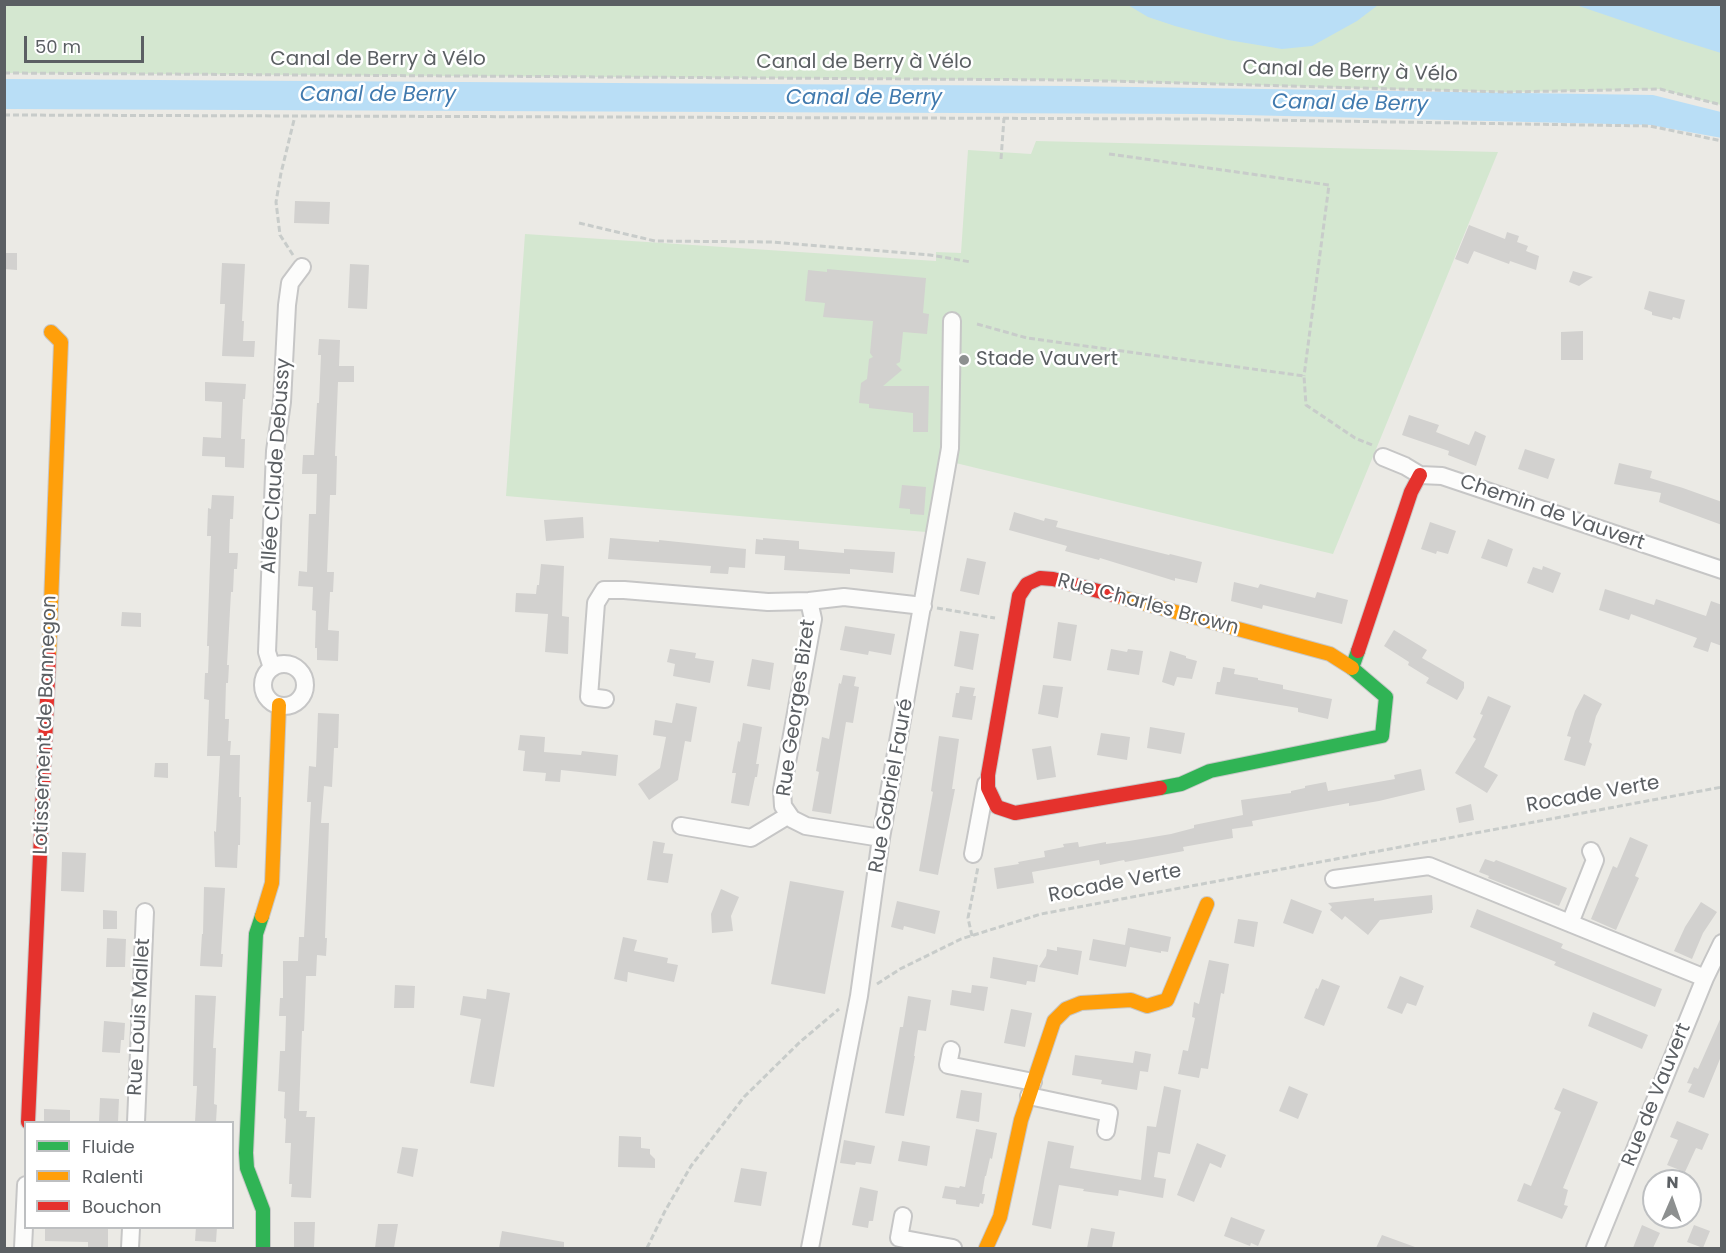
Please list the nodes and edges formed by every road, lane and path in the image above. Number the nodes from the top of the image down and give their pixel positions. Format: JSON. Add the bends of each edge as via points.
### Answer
{"nodes":[{"id":1,"x":4,"y":73,"type":"edge"},
{"id":2,"x":1722,"y":105,"type":"edge"},
{"id":3,"x":4,"y":115,"type":"edge"},
{"id":4,"x":295,"y":116,"type":"junction"},
{"id":5,"x":1004,"y":118,"type":"junction"},
{"id":6,"x":1722,"y":141,"type":"edge"},
{"id":7,"x":1109,"y":154,"type":"dead end"},
{"id":8,"x":1001,"y":159,"type":"dead end"},
{"id":9,"x":579,"y":223,"type":"dead end"},
{"id":10,"x":971,"y":262,"type":"dead end"},
{"id":11,"x":302,"y":267,"type":"joint"},
{"id":12,"x":952,"y":321,"type":"dead end"},
{"id":13,"x":977,"y":324,"type":"dead end"},
{"id":14,"x":51,"y":332,"type":"dead end"},
{"id":15,"x":1304,"y":376,"type":"junction"},
{"id":16,"x":1383,"y":458,"type":"joint"},
{"id":17,"x":1420,"y":475,"type":"junction"},
{"id":18,"x":1722,"y":570,"type":"edge"},
{"id":19,"x":809,"y":601,"type":"junction"},
{"id":20,"x":923,"y":606,"type":"junction"},
{"id":21,"x":1014,"y":621,"type":"junction"},
{"id":22,"x":272,"y":668,"type":"junction"},
{"id":23,"x":1352,"y":668,"type":"junction"},
{"id":24,"x":605,"y":699,"type":"dead end"},
{"id":25,"x":279,"y":705,"type":"junction"},
{"id":26,"x":988,"y":775,"type":"junction"},
{"id":27,"x":1722,"y":787,"type":"edge"},
{"id":28,"x":789,"y":814,"type":"junction"},
{"id":29,"x":681,"y":826,"type":"dead end"},
{"id":30,"x":881,"y":838,"type":"junction"},
{"id":31,"x":1590,"y":851,"type":"dead end"},
{"id":32,"x":973,"y":854,"type":"joint"},
{"id":33,"x":1334,"y":879,"type":"dead end"},
{"id":34,"x":1208,"y":904,"type":"dead end"},
{"id":35,"x":145,"y":912,"type":"dead end"},
{"id":36,"x":1570,"y":923,"type":"junction"},
{"id":37,"x":972,"y":936,"type":"junction"},
{"id":38,"x":1722,"y":943,"type":"edge"},
{"id":39,"x":1705,"y":978,"type":"junction"},
{"id":40,"x":859,"y":996,"type":"junction"},
{"id":41,"x":951,"y":1050,"type":"dead end"},
{"id":42,"x":1031,"y":1089,"type":"junction"},
{"id":43,"x":28,"y":1121,"type":"edge"},
{"id":44,"x":136,"y":1121,"type":"edge"},
{"id":45,"x":1107,"y":1131,"type":"dead end"},
{"id":46,"x":24,"y":1216,"type":"edge"},
{"id":47,"x":903,"y":1216,"type":"dead end"},
{"id":48,"x":131,"y":1229,"type":"edge"},
{"id":49,"x":22,"y":1248,"type":"edge"},
{"id":50,"x":130,"y":1248,"type":"edge"},
{"id":51,"x":263,"y":1248,"type":"edge"},
{"id":52,"x":647,"y":1248,"type":"edge"},
{"id":53,"x":810,"y":1248,"type":"edge"},
{"id":54,"x":953,"y":1248,"type":"edge"},
{"id":55,"x":986,"y":1248,"type":"edge"},
{"id":56,"x":1595,"y":1248,"type":"edge"}],
"edges":[{"from":1,"to":2,"type":"path","name":"Canal de Berry à Vélo","via":[[1070,80],[1508,92],[1660,89]]},
{"from":3,"to":4,"type":"path"},
{"from":4,"to":5,"type":"path"},
{"from":4,"to":11,"type":"path","via":[[276,202],[280,235]]},
{"from":5,"to":6,"type":"path","via":[[1650,126]]},
{"from":5,"to":8,"type":"path"},
{"from":7,"to":15,"type":"path","via":[[1329,185]]},
{"from":9,"to":10,"type":"path","via":[[655,241],[772,242]]},
{"from":11,"to":22,"type":"street","name":"Allée Claude Debussy","via":[[290,283],[286,305],[282,402],[275,451],[267,652]]},
{"from":12,"to":20,"type":"street","name":"Rue Gabriel Fauré","via":[[950,448]]},
{"from":13,"to":15,"type":"path","via":[[1027,338]]},
{"from":14,"to":43,"type":"street","name":"Lotissement de Bannegon","via":[[61,342]]},
{"from":15,"to":16,"type":"path","via":[[1306,405],[1373,446]]},
{"from":16,"to":17,"type":"street","name":"Chemin de Vauvert"},
{"from":17,"to":18,"type":"street","name":"Chemin de Vauvert","via":[[1442,476]]},
{"from":17,"to":23,"type":"street"},
{"from":19,"to":20,"type":"street","name":"Rue Georges Bizet","via":[[844,597]]},
{"from":19,"to":24,"type":"street","name":"Rue Georges Bizet","via":[[768,602],[604,590],[596,603],[589,697]]},
{"from":19,"to":28,"type":"street","name":"Rue Georges Bizet","via":[[813,619],[782,790],[783,806]]},
{"from":20,"to":21,"type":"path"},
{"from":20,"to":30,"type":"street","name":"Rue Gabriel Fauré"},
{"from":21,"to":23,"type":"street","name":"Rue Charles Brown","via":[[1019,596],[1028,584],[1040,578],[1053,579],[1330,654]]},
{"from":21,"to":26,"type":"street","name":"Rue Charles Brown"},
{"from":22,"to":25,"type":"street","name":"Allée Claude Debussy","via":[[264,677],[263,691]]},
{"from":22,"to":25,"type":"street","via":[[288,664],[303,676],[305,685],[297,701]]},
{"from":23,"to":26,"type":"street","name":"Rue Charles Brown","via":[[1386,697],[1382,736],[1210,771],[1181,784],[1015,813],[997,807],[988,788]]},
{"from":25,"to":51,"type":"street","via":[[272,883],[256,934],[246,1152],[247,1168],[263,1210]]},
{"from":26,"to":32,"type":"street","name":"Rue Charles Brown"},
{"from":27,"to":37,"type":"path","name":"Rocade Verte","via":[[1041,914]]},
{"from":28,"to":29,"type":"street","name":"Rue Georges Bizet","via":[[751,838]]},
{"from":28,"to":30,"type":"street","name":"Rue Georges Bizet","via":[[806,826]]},
{"from":30,"to":40,"type":"street","name":"Rue Gabriel Fauré"},
{"from":31,"to":36,"type":"street","via":[[1595,860]]},
{"from":32,"to":37,"type":"path","via":[[979,864],[968,918]]},
{"from":33,"to":36,"type":"street","via":[[1429,866]]},
{"from":34,"to":42,"type":"street","via":[[1167,1000],[1148,1006],[1131,1000],[1084,1002],[1068,1007],[1052,1025]]},
{"from":35,"to":44,"type":"street","name":"Rue Louis Mallet"},
{"from":36,"to":39,"type":"street"},
{"from":37,"to":40,"type":"path","name":"Rocade Verte","via":[[900,969]]},
{"from":38,"to":39,"type":"street","name":"Rue de Vauvert"},
{"from":39,"to":56,"type":"street","name":"Rue de Vauvert"},
{"from":40,"to":52,"type":"path","name":"Rocade Verte","via":[[831,1014],[744,1097],[691,1166]]},
{"from":40,"to":53,"type":"street","name":"Rue Gabriel Fauré"},
{"from":41,"to":42,"type":"street","via":[[948,1065]]},
{"from":42,"to":45,"type":"street","via":[[1109,1113]]},
{"from":42,"to":55,"type":"street","via":[[1017,1133],[1000,1217]]},
{"from":46,"to":49,"type":"street"},
{"from":47,"to":54,"type":"street","via":[[899,1238]]},
{"from":48,"to":50,"type":"street"}]}
